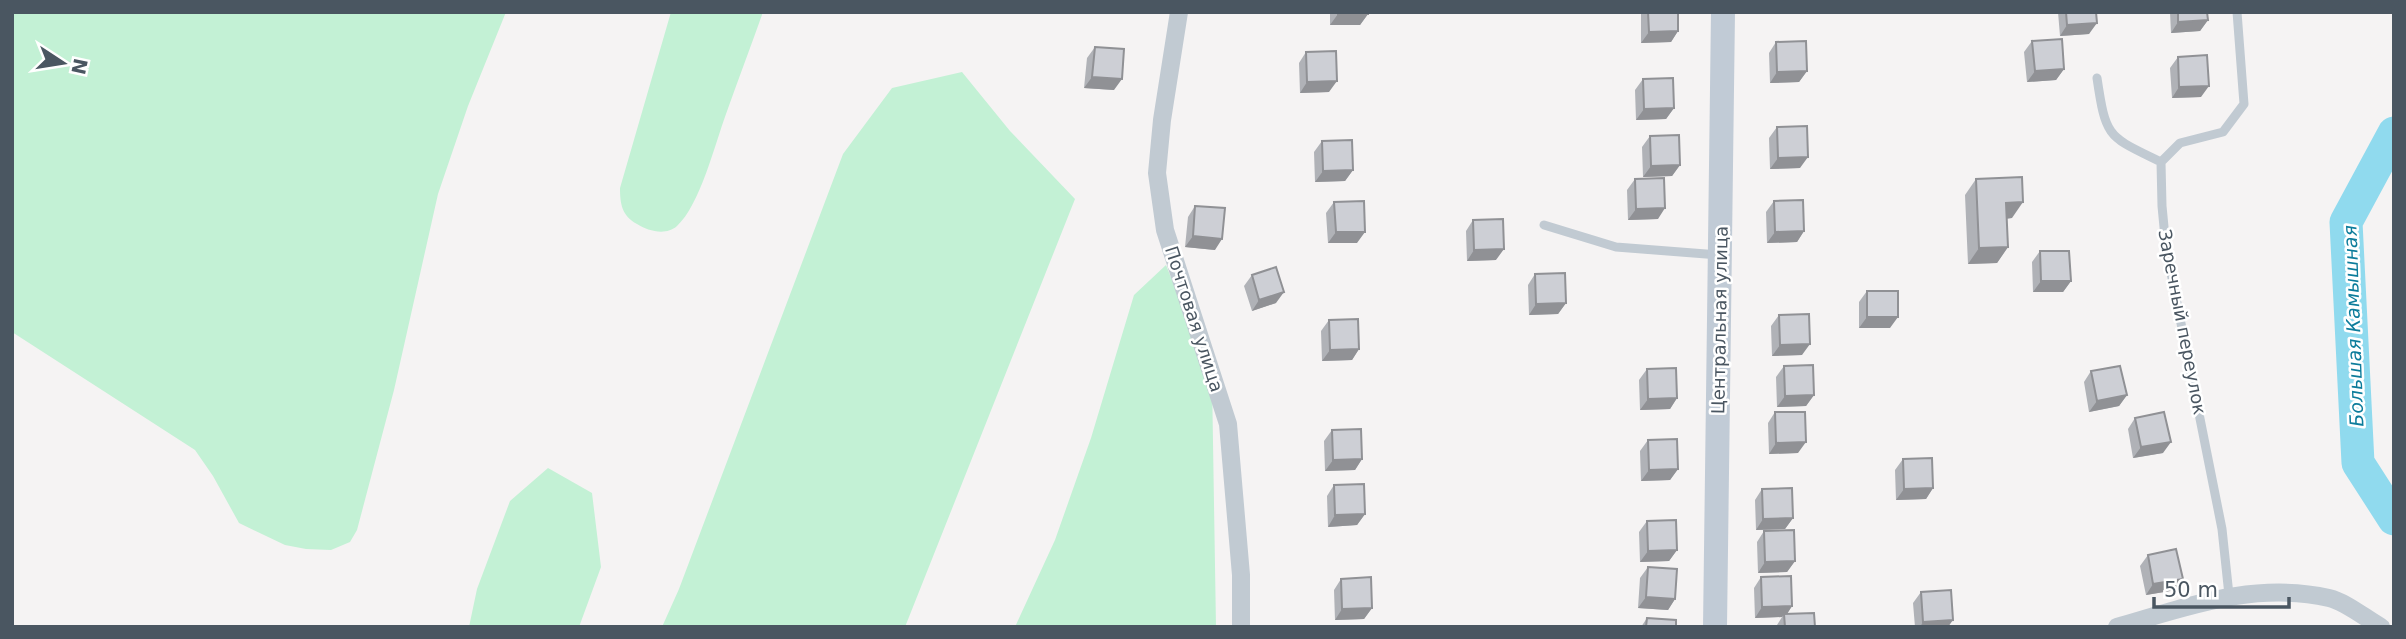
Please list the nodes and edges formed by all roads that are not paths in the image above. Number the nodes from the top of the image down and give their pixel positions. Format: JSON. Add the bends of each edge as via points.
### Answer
{"nodes":[{"id":1,"x":1179,"y":12,"type":"edge"},
{"id":2,"x":1723,"y":12,"type":"edge"},
{"id":3,"x":2237,"y":12,"type":"edge"},
{"id":4,"x":2097,"y":78,"type":"dead end"},
{"id":5,"x":2161,"y":162,"type":"junction"},
{"id":6,"x":1544,"y":225,"type":"dead end"},
{"id":7,"x":1721,"y":256,"type":"junction"},
{"id":8,"x":2229,"y":595,"type":"junction"},
{"id":9,"x":1241,"y":627,"type":"edge"},
{"id":10,"x":1715,"y":627,"type":"edge"},
{"id":11,"x":2117,"y":627,"type":"edge"},
{"id":12,"x":2381,"y":627,"type":"edge"}],
"edges":[{"from":1,"to":9,"type":"street","name":"Почтовая улица","via":[[1157,173],[1165,230],[1228,424]]},
{"from":2,"to":7,"type":"street","name":"Центральная улица"},
{"from":3,"to":5,"type":"lane","via":[[2244,104],[2223,132],[2180,143]]},
{"from":4,"to":5,"type":"lane","via":[[2102,116],[2114,138]]},
{"from":5,"to":8,"type":"lane","name":"Заречный переулок","via":[[2166,248],[2222,529]]},
{"from":6,"to":7,"type":"lane","via":[[1615,247]]},
{"from":7,"to":10,"type":"street","name":"Центральная улица"},
{"from":8,"to":11,"type":"street"},
{"from":8,"to":12,"type":"street","via":[[2275,592],[2331,598]]}]}
